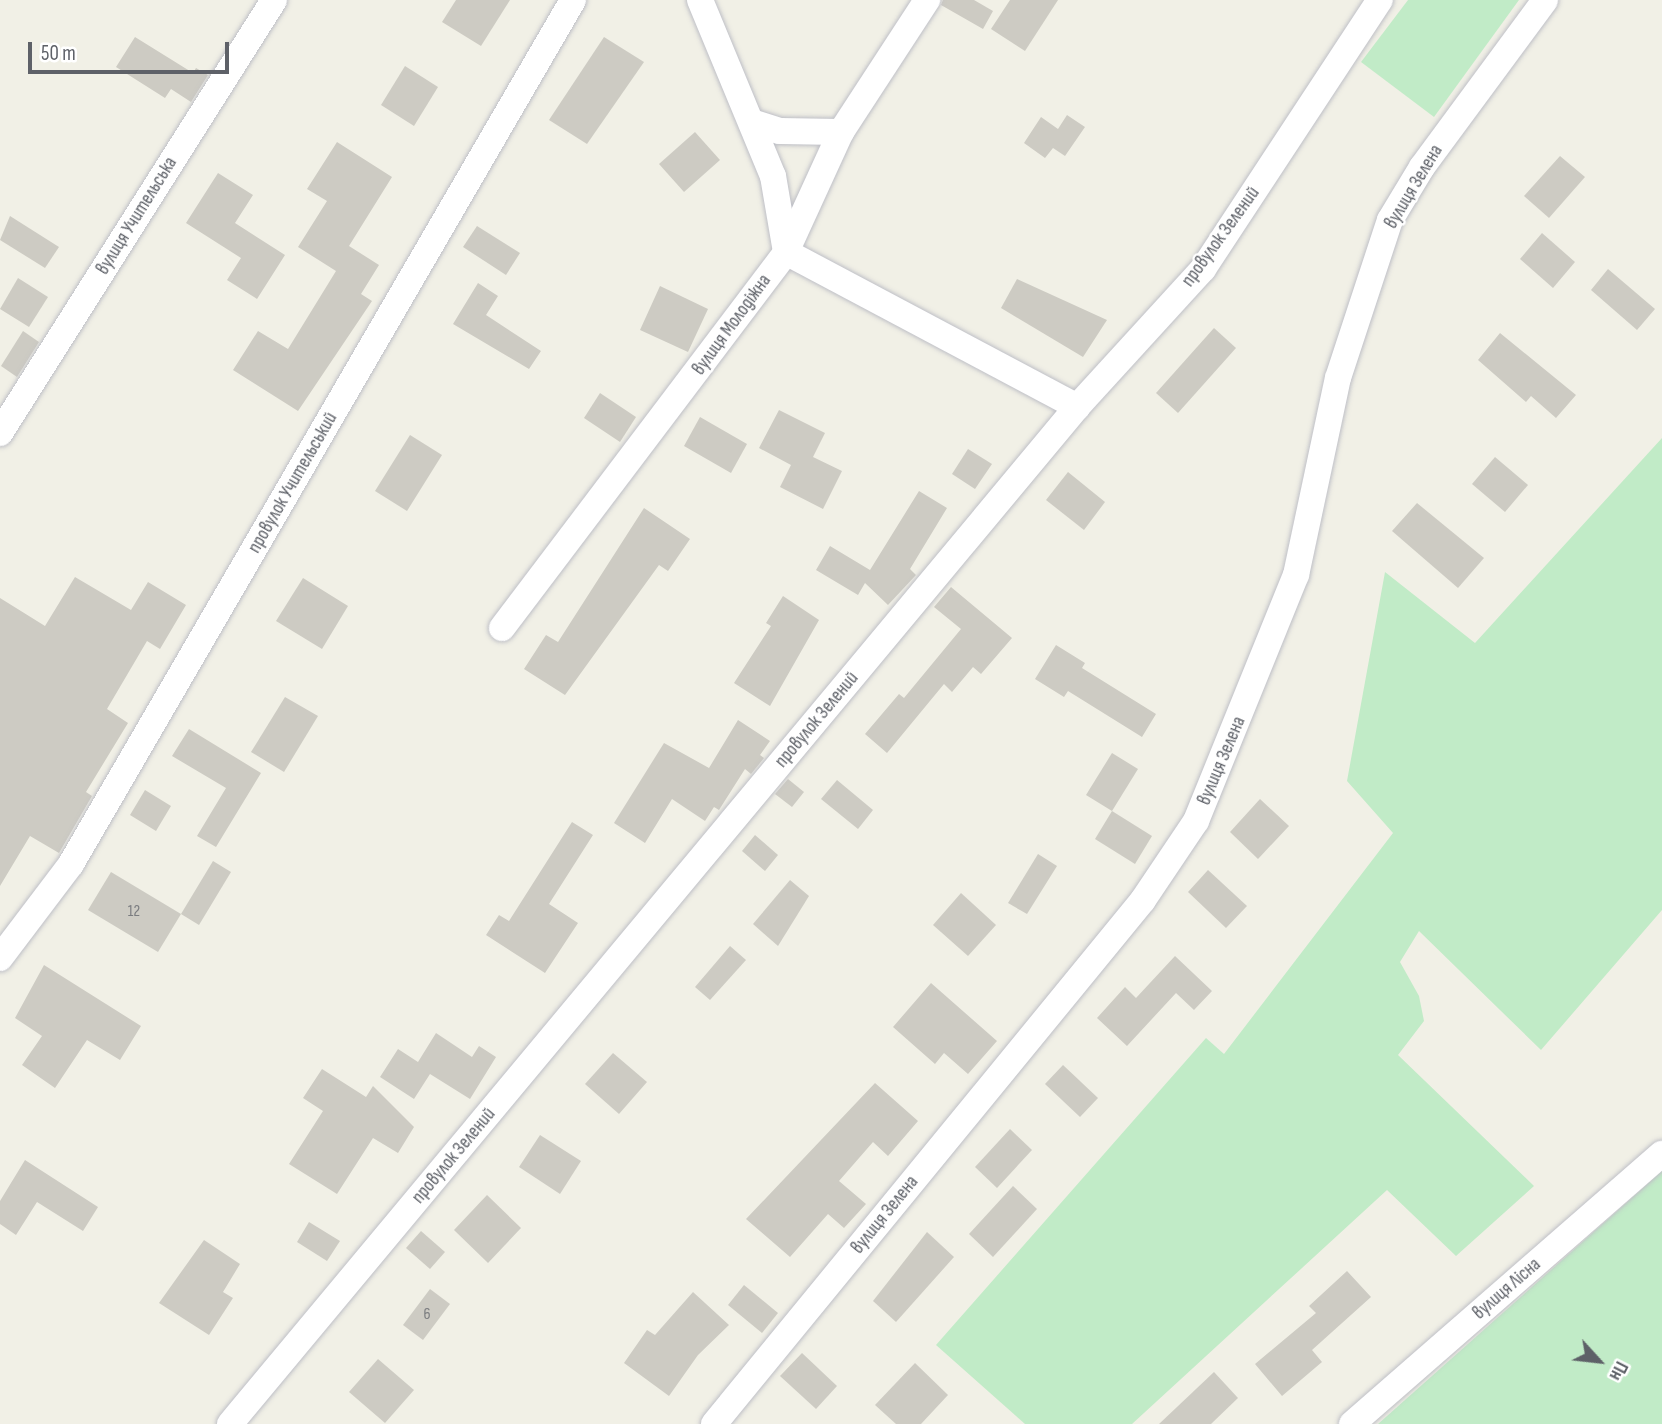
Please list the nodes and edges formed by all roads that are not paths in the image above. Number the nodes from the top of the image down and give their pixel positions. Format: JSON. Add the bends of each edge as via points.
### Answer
{"nodes":[{"id":1,"x":274,"y":0,"type":"edge"},
{"id":2,"x":573,"y":0,"type":"edge"},
{"id":3,"x":700,"y":0,"type":"edge"},
{"id":4,"x":927,"y":0,"type":"edge"},
{"id":5,"x":1380,"y":0,"type":"edge"},
{"id":6,"x":1545,"y":0,"type":"edge"},
{"id":7,"x":752,"y":122,"type":"junction"},
{"id":8,"x":841,"y":132,"type":"junction"},
{"id":9,"x":786,"y":252,"type":"junction"},
{"id":10,"x":1077,"y":407,"type":"junction"},
{"id":11,"x":0,"y":433,"type":"edge"},
{"id":12,"x":502,"y":628,"type":"dead end"},
{"id":13,"x":0,"y":958,"type":"edge"},
{"id":14,"x":1662,"y":1154,"type":"edge"},
{"id":15,"x":230,"y":1424,"type":"edge"},
{"id":16,"x":714,"y":1424,"type":"edge"},
{"id":17,"x":1352,"y":1424,"type":"edge"}],
"edges":[{"from":1,"to":11,"type":"street","name":"вулиця Учительська"},
{"from":2,"to":13,"type":"street","name":"провулок Учительський","via":[[71,864]]},
{"from":3,"to":7,"type":"street"},
{"from":4,"to":8,"type":"street","name":"вулиця Молодіжна"},
{"from":5,"to":10,"type":"street","name":"провулок Зелений","via":[[1203,269]]},
{"from":6,"to":16,"type":"street","name":"вулиця Зелена","via":[[1422,167],[1390,220],[1338,378],[1296,575],[1196,821],[1143,900]]},
{"from":7,"to":8,"type":"street","via":[[779,131]]},
{"from":7,"to":9,"type":"street","via":[[773,176]]},
{"from":8,"to":9,"type":"street","name":"вулиця Молодіжна"},
{"from":9,"to":10,"type":"street"},
{"from":9,"to":12,"type":"street","name":"вулиця Молодіжна","via":[[635,459]]},
{"from":10,"to":15,"type":"street","name":"провулок Зелений"},
{"from":14,"to":17,"type":"street","name":"вулиця Лісна"}]}
